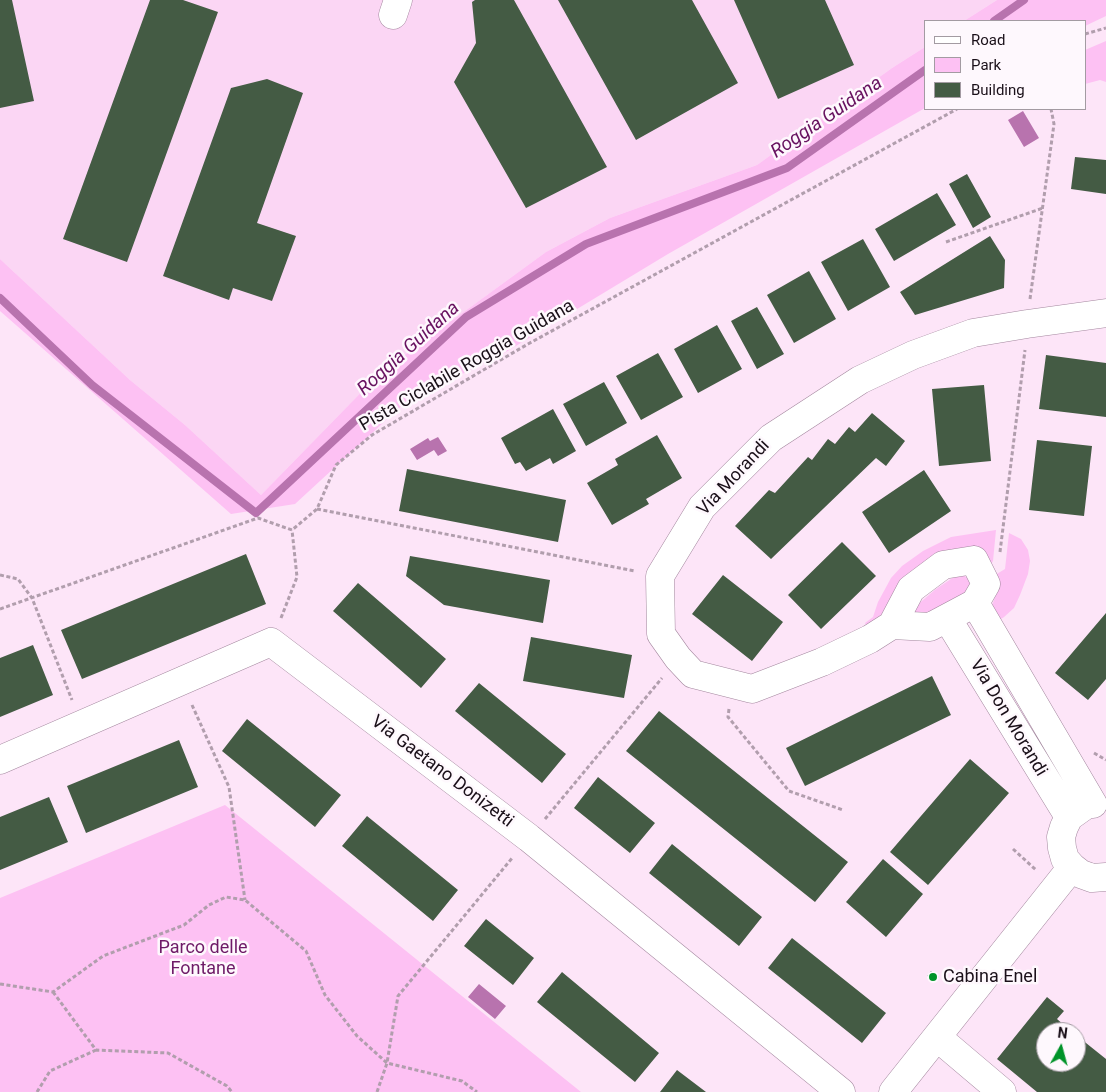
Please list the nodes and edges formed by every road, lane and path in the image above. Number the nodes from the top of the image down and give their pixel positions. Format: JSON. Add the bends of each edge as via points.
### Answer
{"nodes":[{"id":1,"x":1106,"y":28,"type":"edge"},
{"id":2,"x":1086,"y":34,"type":"edge"},
{"id":3,"x":955,"y":110,"type":"edge"},
{"id":4,"x":1051,"y":110,"type":"edge"},
{"id":5,"x":1043,"y":208,"type":"junction"},
{"id":6,"x":946,"y":242,"type":"dead end"},
{"id":7,"x":1106,"y":313,"type":"edge"},
{"id":8,"x":1026,"y":324,"type":"junction"},
{"id":9,"x":317,"y":509,"type":"junction"},
{"id":10,"x":292,"y":530,"type":"junction"},
{"id":11,"x":980,"y":573,"type":"junction"},
{"id":12,"x":0,"y":575,"type":"edge"},
{"id":13,"x":660,"y":576,"type":"junction"},
{"id":14,"x":32,"y":598,"type":"junction"},
{"id":15,"x":975,"y":603,"type":"junction"},
{"id":16,"x":0,"y":609,"type":"edge"},
{"id":17,"x":947,"y":618,"type":"junction"},
{"id":18,"x":892,"y":625,"type":"junction"},
{"id":19,"x":271,"y":642,"type":"junction"},
{"id":20,"x":678,"y":658,"type":"junction"},
{"id":21,"x":181,"y":681,"type":"junction"},
{"id":22,"x":734,"y":684,"type":"junction"},
{"id":23,"x":82,"y":725,"type":"junction"},
{"id":24,"x":1090,"y":750,"type":"dead end"},
{"id":25,"x":0,"y":760,"type":"edge"},
{"id":26,"x":1106,"y":760,"type":"edge"},
{"id":27,"x":1100,"y":804,"type":"edge"},
{"id":28,"x":843,"y":810,"type":"dead end"},
{"id":29,"x":1069,"y":817,"type":"junction"},
{"id":30,"x":529,"y":838,"type":"junction"},
{"id":31,"x":1072,"y":867,"type":"junction"},
{"id":32,"x":1106,"y":878,"type":"edge"},
{"id":33,"x":246,"y":900,"type":"junction"},
{"id":34,"x":0,"y":984,"type":"edge"},
{"id":35,"x":53,"y":992,"type":"junction"},
{"id":36,"x":937,"y":1037,"type":"junction"},
{"id":37,"x":96,"y":1050,"type":"junction"},
{"id":38,"x":387,"y":1063,"type":"junction"},
{"id":39,"x":37,"y":1092,"type":"edge"},
{"id":40,"x":232,"y":1092,"type":"edge"},
{"id":41,"x":377,"y":1092,"type":"edge"},
{"id":42,"x":476,"y":1092,"type":"edge"},
{"id":43,"x":841,"y":1092,"type":"edge"},
{"id":44,"x":893,"y":1092,"type":"edge"},
{"id":45,"x":1002,"y":1092,"type":"edge"}],
"edges":[{"from":1,"to":2,"type":"path"},
{"from":3,"to":9,"type":"path","name":"Pista Ciclabile Roggia Guidana","via":[[528,344],[372,435],[336,465]]},
{"from":4,"to":5,"type":"path","via":[[1054,124]]},
{"from":5,"to":6,"type":"path"},
{"from":5,"to":8,"type":"path"},
{"from":7,"to":8,"type":"street","name":"Via Morandi"},
{"from":8,"to":11,"type":"path","via":[[997,566]]},
{"from":8,"to":13,"type":"street","name":"Via Morandi","via":[[973,333],[913,355],[860,380],[771,438],[702,508]]},
{"from":9,"to":10,"type":"path","name":"Pista Ciclabile Roggia Guidana"},
{"from":9,"to":13,"type":"path"},
{"from":10,"to":14,"type":"path","via":[[258,518]]},
{"from":10,"to":19,"type":"path","via":[[297,577]]},
{"from":11,"to":15,"type":"street","via":[[986,584]]},
{"from":11,"to":18,"type":"street","via":[[974,560],[943,565],[911,589]]},
{"from":12,"to":14,"type":"path","via":[[18,579]]},
{"from":13,"to":20,"type":"street","via":[[661,634]]},
{"from":14,"to":16,"type":"path"},
{"from":14,"to":23,"type":"path"},
{"from":15,"to":17,"type":"street"},
{"from":15,"to":27,"type":"street","name":"Via Don Morandi"},
{"from":17,"to":18,"type":"street","via":[[930,627]]},
{"from":17,"to":29,"type":"street","name":"Via Don Morandi"},
{"from":18,"to":22,"type":"street","via":[[822,662],[752,688]]},
{"from":19,"to":21,"type":"street"},
{"from":19,"to":30,"type":"street","name":"Via Gaetano Donizetti"},
{"from":20,"to":22,"type":"street","via":[[693,674]]},
{"from":20,"to":30,"type":"path"},
{"from":21,"to":23,"type":"street"},
{"from":21,"to":33,"type":"path","via":[[229,787]]},
{"from":22,"to":28,"type":"path","via":[[728,717],[789,791]]},
{"from":23,"to":25,"type":"street"},
{"from":24,"to":26,"type":"path"},
{"from":27,"to":29,"type":"street","via":[[1084,806]]},
{"from":29,"to":31,"type":"street","via":[[1061,838],[1066,859]]},
{"from":30,"to":38,"type":"path","via":[[398,996]]},
{"from":30,"to":43,"type":"street","name":"Via Gaetano Donizetti"},
{"from":31,"to":32,"type":"street","via":[[1092,878]]},
{"from":31,"to":36,"type":"street"},
{"from":33,"to":35,"type":"path","via":[[226,897],[209,905],[184,925],[103,956]]},
{"from":33,"to":38,"type":"path","via":[[306,951],[325,994],[356,1036]]},
{"from":34,"to":35,"type":"path"},
{"from":35,"to":37,"type":"path"},
{"from":36,"to":44,"type":"street"},
{"from":36,"to":45,"type":"street"},
{"from":37,"to":39,"type":"path","via":[[50,1071]]},
{"from":37,"to":40,"type":"path","via":[[168,1053],[227,1086]]},
{"from":38,"to":41,"type":"path"},
{"from":38,"to":42,"type":"path","via":[[462,1082]]}]}
